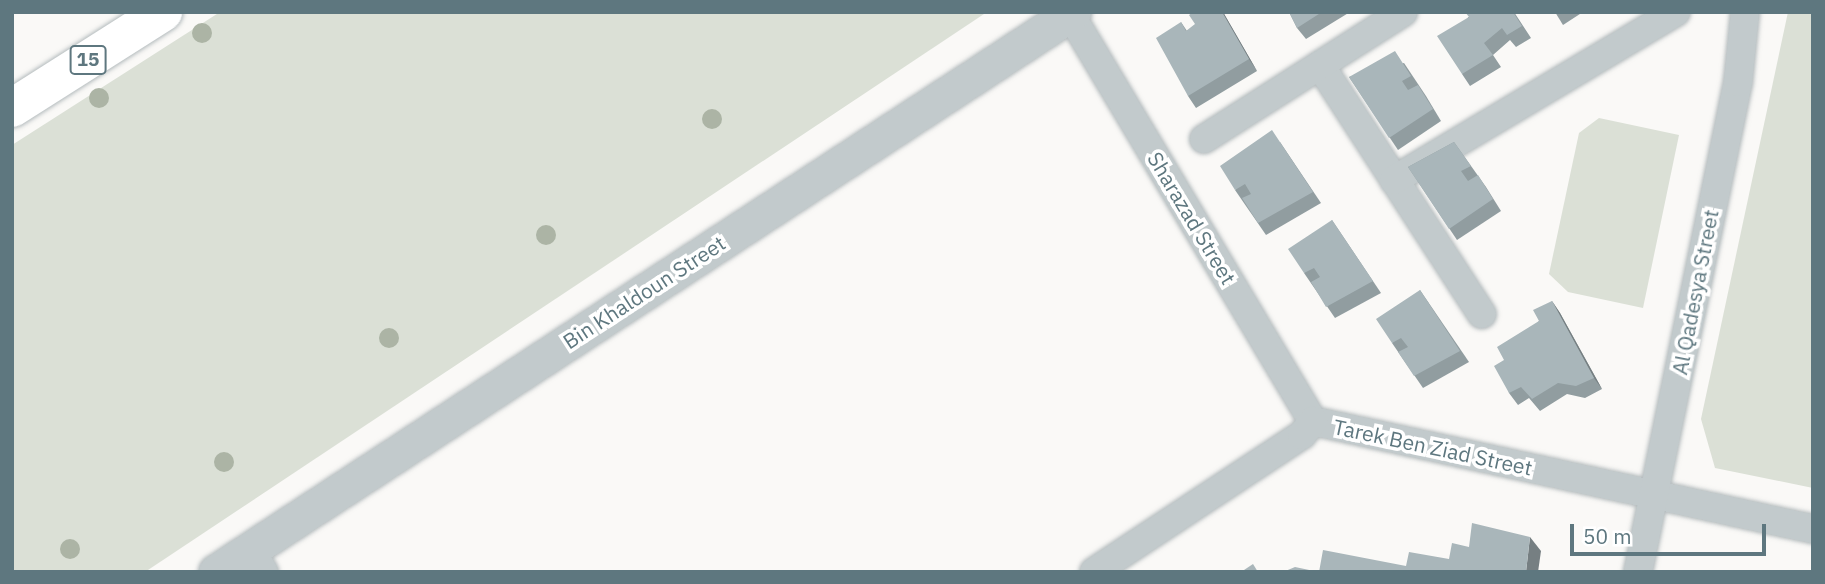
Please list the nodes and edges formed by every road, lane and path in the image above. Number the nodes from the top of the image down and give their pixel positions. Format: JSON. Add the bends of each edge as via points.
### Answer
{"nodes":[{"id":1,"x":163,"y":12,"type":"edge"},
{"id":2,"x":1403,"y":12,"type":"edge"},
{"id":3,"x":1676,"y":12,"type":"edge"},
{"id":4,"x":1745,"y":12,"type":"edge"},
{"id":5,"x":1072,"y":13,"type":"edge"},
{"id":6,"x":1320,"y":65,"type":"junction"},
{"id":7,"x":12,"y":108,"type":"edge"},
{"id":8,"x":1204,"y":139,"type":"dead end"},
{"id":9,"x":1394,"y":180,"type":"junction"},
{"id":10,"x":1482,"y":314,"type":"dead end"},
{"id":11,"x":1313,"y":421,"type":"junction"},
{"id":12,"x":1654,"y":495,"type":"junction"},
{"id":13,"x":1813,"y":529,"type":"edge"},
{"id":14,"x":257,"y":560,"type":"edge"},
{"id":15,"x":216,"y":572,"type":"edge"},
{"id":16,"x":1094,"y":572,"type":"edge"},
{"id":17,"x":1638,"y":572,"type":"edge"}],
"edges":[{"from":1,"to":7,"type":"highway","number":"15"},
{"from":2,"to":6,"type":"street"},
{"from":3,"to":9,"type":"street"},
{"from":4,"to":12,"type":"street","name":"Al Qadesya Street","via":[[1738,82]]},
{"from":5,"to":11,"type":"street","name":"Sharazad Street"},
{"from":5,"to":14,"type":"street","name":"Bin Khaldoun Street"},
{"from":6,"to":8,"type":"street"},
{"from":6,"to":9,"type":"street"},
{"from":9,"to":10,"type":"street"},
{"from":11,"to":12,"type":"street","name":"Tarek Ben Ziad Street"},
{"from":11,"to":16,"type":"street","name":"Tarek Ben Ziad Street","via":[[1302,435]]},
{"from":12,"to":13,"type":"street","name":"Tarek Ben Ziad Street"},
{"from":12,"to":17,"type":"street","name":"Al Qadesya Street"},
{"from":14,"to":15,"type":"street","name":"Bin Khaldoun Street"}]}
